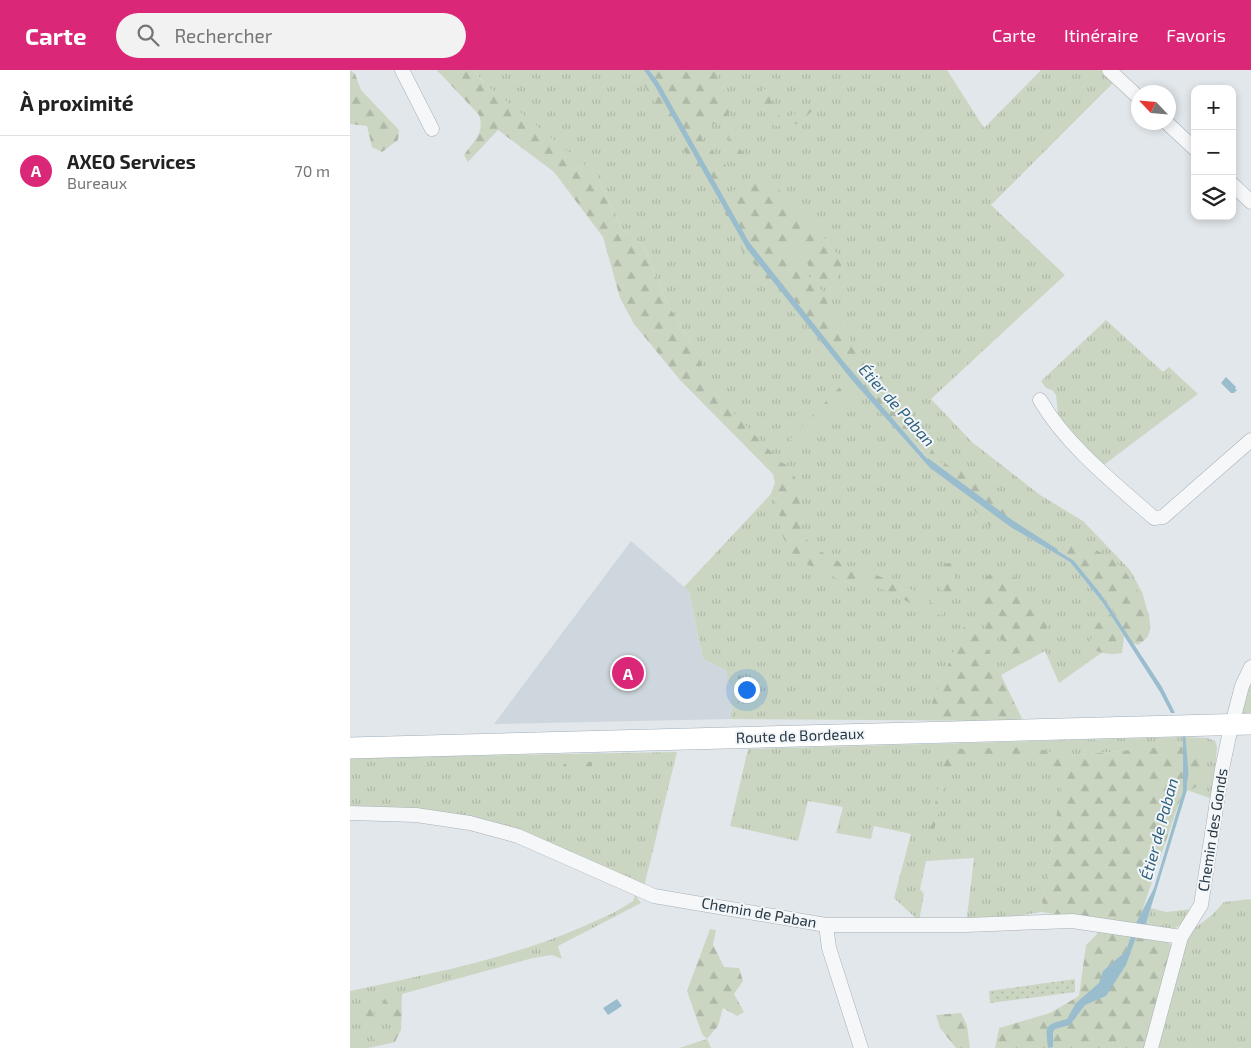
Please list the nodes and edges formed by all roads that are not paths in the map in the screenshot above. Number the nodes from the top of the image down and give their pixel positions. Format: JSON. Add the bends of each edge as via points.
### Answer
{"nodes":[{"id":1,"x":402,"y":70,"type":"edge"},
{"id":2,"x":1110,"y":70,"type":"edge"},
{"id":3,"x":1131,"y":90,"type":"edge"},
{"id":4,"x":432,"y":129,"type":"dead end"},
{"id":5,"x":1174,"y":130,"type":"edge"},
{"id":6,"x":1191,"y":146,"type":"edge"},
{"id":7,"x":1236,"y":188,"type":"edge"},
{"id":8,"x":1251,"y":202,"type":"edge"},
{"id":9,"x":1040,"y":400,"type":"dead end"},
{"id":10,"x":1251,"y":440,"type":"edge"},
{"id":11,"x":1251,"y":667,"type":"edge"},
{"id":12,"x":1242,"y":724,"type":"edge"},
{"id":13,"x":350,"y":748,"type":"edge"},
{"id":14,"x":350,"y":813,"type":"edge"},
{"id":15,"x":826,"y":925,"type":"junction"},
{"id":16,"x":1181,"y":937,"type":"junction"},
{"id":17,"x":861,"y":1048,"type":"edge"},
{"id":18,"x":1150,"y":1048,"type":"edge"}],
"edges":[{"from":1,"to":4,"type":"street"},
{"from":2,"to":3,"type":"street"},
{"from":5,"to":6,"type":"street"},
{"from":7,"to":8,"type":"street"},
{"from":9,"to":10,"type":"street","via":[[1051,419],[1100,471],[1154,518],[1163,517]]},
{"from":11,"to":12,"type":"street","name":"Chemin des Gonds","via":[[1242,686]]},
{"from":12,"to":13,"type":"main road","name":"Route de Bordeaux"},
{"from":12,"to":16,"type":"street","name":"Chemin des Gonds","via":[[1222,769],[1201,904]]},
{"from":14,"to":15,"type":"street","name":"Chemin de Paban","via":[[416,815],[470,823],[518,836],[654,896]]},
{"from":15,"to":16,"type":"street","name":"Chemin de Paban","via":[[1072,921]]},
{"from":15,"to":17,"type":"street","via":[[829,948]]},
{"from":16,"to":18,"type":"street","name":"Chemin des Gonds"}]}
